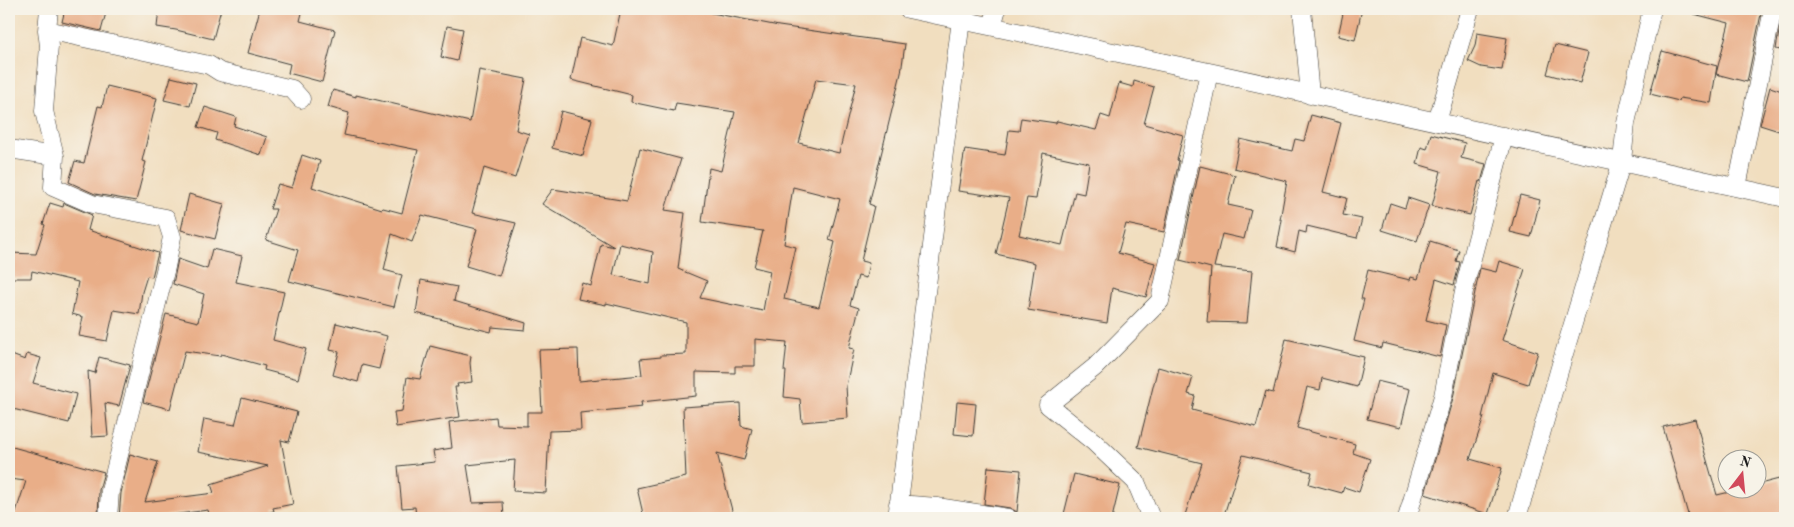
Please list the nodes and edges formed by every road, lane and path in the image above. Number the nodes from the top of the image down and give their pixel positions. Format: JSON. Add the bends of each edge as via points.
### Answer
{"nodes":[{"id":1,"x":49,"y":9,"type":"edge"},
{"id":2,"x":908,"y":9,"type":"edge"},
{"id":3,"x":997,"y":9,"type":"edge"},
{"id":4,"x":1302,"y":9,"type":"edge"},
{"id":5,"x":1470,"y":9,"type":"edge"},
{"id":6,"x":1652,"y":9,"type":"edge"},
{"id":7,"x":1773,"y":9,"type":"edge"},
{"id":8,"x":961,"y":20,"type":"junction"},
{"id":9,"x":992,"y":26,"type":"junction"},
{"id":10,"x":47,"y":30,"type":"junction"},
{"id":11,"x":1210,"y":72,"type":"junction"},
{"id":12,"x":1310,"y":95,"type":"junction"},
{"id":13,"x":301,"y":99,"type":"dead end"},
{"id":14,"x":1437,"y":122,"type":"junction"},
{"id":15,"x":1504,"y":136,"type":"junction"},
{"id":16,"x":9,"y":149,"type":"edge"},
{"id":17,"x":55,"y":156,"type":"junction"},
{"id":18,"x":1622,"y":161,"type":"junction"},
{"id":19,"x":1737,"y":187,"type":"junction"},
{"id":20,"x":1785,"y":198,"type":"edge"},
{"id":21,"x":897,"y":511,"type":"edge"},
{"id":22,"x":108,"y":518,"type":"edge"},
{"id":23,"x":1008,"y":518,"type":"edge"},
{"id":24,"x":1151,"y":518,"type":"edge"},
{"id":25,"x":1407,"y":518,"type":"edge"},
{"id":26,"x":1518,"y":518,"type":"edge"}],
"edges":[{"from":1,"to":10,"type":"street"},
{"from":2,"to":8,"type":"street"},
{"from":3,"to":9,"type":"street"},
{"from":4,"to":12,"type":"street"},
{"from":5,"to":14,"type":"street"},
{"from":6,"to":18,"type":"street","via":[[1626,123]]},
{"from":7,"to":19,"type":"street"},
{"from":8,"to":9,"type":"street"},
{"from":8,"to":21,"type":"street"},
{"from":9,"to":11,"type":"street"},
{"from":10,"to":13,"type":"street","via":[[209,66],[220,72],[292,89]]},
{"from":10,"to":17,"type":"street","via":[[49,46],[44,111]]},
{"from":11,"to":12,"type":"street"},
{"from":11,"to":24,"type":"street","via":[[1160,301],[1095,367],[1048,405],[1136,482]]},
{"from":12,"to":14,"type":"street"},
{"from":14,"to":15,"type":"street"},
{"from":15,"to":18,"type":"street"},
{"from":15,"to":25,"type":"street","via":[[1466,281],[1443,396]]},
{"from":16,"to":17,"type":"street"},
{"from":17,"to":22,"type":"street","via":[[53,187],[92,204],[166,218],[172,237],[110,491]]},
{"from":18,"to":19,"type":"street"},
{"from":18,"to":26,"type":"street"},
{"from":19,"to":20,"type":"street"},
{"from":21,"to":23,"type":"street","via":[[937,507]]}]}
